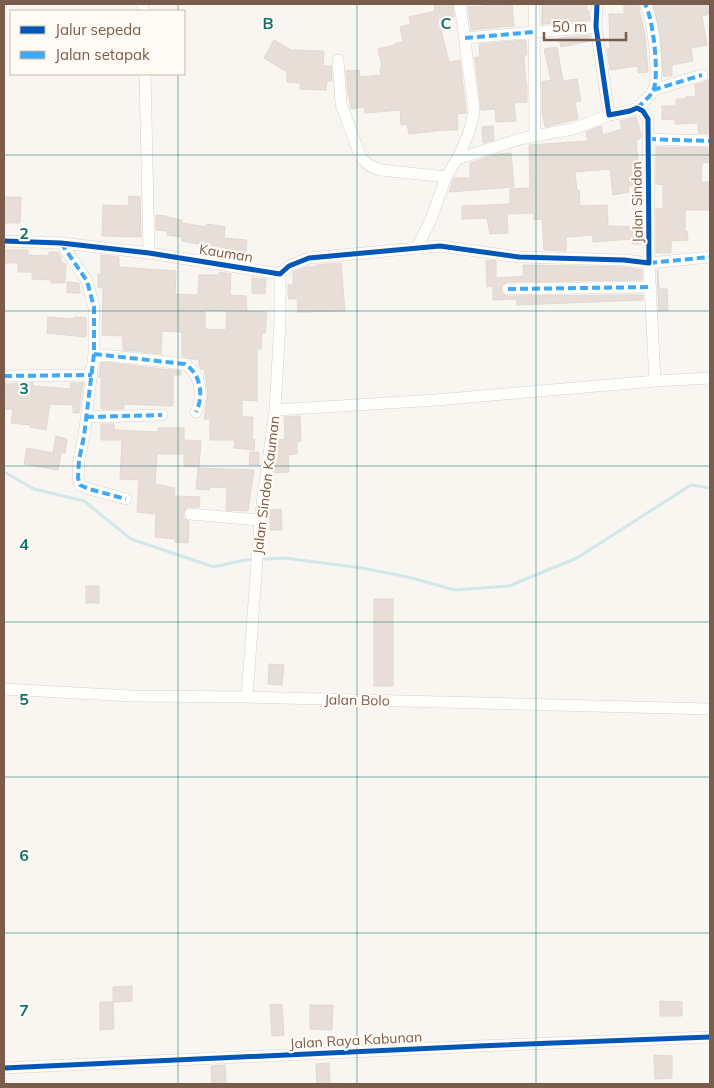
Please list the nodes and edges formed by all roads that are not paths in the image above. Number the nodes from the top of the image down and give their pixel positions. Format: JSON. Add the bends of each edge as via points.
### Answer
{"nodes":[{"id":1,"x":460,"y":4,"type":"edge"},
{"id":2,"x":534,"y":4,"type":"edge"},
{"id":3,"x":597,"y":4,"type":"edge"},
{"id":4,"x":645,"y":4,"type":"edge"},
{"id":5,"x":596,"y":27,"type":"junction"},
{"id":6,"x":534,"y":32,"type":"junction"},
{"id":7,"x":465,"y":38,"type":"junction"},
{"id":8,"x":338,"y":60,"type":"dead end"},
{"id":9,"x":145,"y":75,"type":"edge"},
{"id":10,"x":702,"y":75,"type":"dead end"},
{"id":11,"x":654,"y":90,"type":"junction"},
{"id":12,"x":637,"y":108,"type":"junction"},
{"id":13,"x":609,"y":116,"type":"junction"},
{"id":14,"x":535,"y":136,"type":"junction"},
{"id":15,"x":648,"y":139,"type":"junction"},
{"id":16,"x":710,"y":141,"type":"edge"},
{"id":17,"x":457,"y":159,"type":"junction"},
{"id":18,"x":446,"y":177,"type":"junction"},
{"id":19,"x":430,"y":222,"type":"junction"},
{"id":20,"x":4,"y":241,"type":"edge"},
{"id":21,"x":61,"y":243,"type":"junction"},
{"id":22,"x":440,"y":246,"type":"junction"},
{"id":23,"x":417,"y":247,"type":"junction"},
{"id":24,"x":149,"y":253,"type":"junction"},
{"id":25,"x":710,"y":257,"type":"edge"},
{"id":26,"x":649,"y":263,"type":"junction"},
{"id":27,"x":280,"y":274,"type":"junction"},
{"id":28,"x":651,"y":287,"type":"junction"},
{"id":29,"x":508,"y":289,"type":"dead end"},
{"id":30,"x":94,"y":354,"type":"junction"},
{"id":31,"x":92,"y":375,"type":"junction"},
{"id":32,"x":4,"y":376,"type":"edge"},
{"id":33,"x":710,"y":378,"type":"edge"},
{"id":34,"x":655,"y":381,"type":"junction"},
{"id":35,"x":274,"y":410,"type":"junction"},
{"id":36,"x":196,"y":412,"type":"dead end"},
{"id":37,"x":162,"y":415,"type":"dead end"},
{"id":38,"x":86,"y":417,"type":"junction"},
{"id":39,"x":126,"y":499,"type":"dead end"},
{"id":40,"x":190,"y":514,"type":"dead end"},
{"id":41,"x":260,"y":520,"type":"junction"},
{"id":42,"x":4,"y":689,"type":"edge"},
{"id":43,"x":247,"y":697,"type":"junction"},
{"id":44,"x":710,"y":709,"type":"edge"},
{"id":45,"x":710,"y":1037,"type":"edge"},
{"id":46,"x":4,"y":1068,"type":"edge"}],
"edges":[{"from":1,"to":7,"type":"street"},
{"from":2,"to":6,"type":"street"},
{"from":3,"to":5,"type":"street"},
{"from":4,"to":11,"type":"street","via":[[652,25]]},
{"from":5,"to":6,"type":"street"},
{"from":5,"to":13,"type":"street"},
{"from":6,"to":7,"type":"street"},
{"from":6,"to":14,"type":"street"},
{"from":7,"to":17,"type":"street","via":[[474,110]]},
{"from":8,"to":18,"type":"street","via":[[342,104],[361,158],[381,170]]},
{"from":9,"to":24,"type":"street"},
{"from":10,"to":11,"type":"street"},
{"from":11,"to":12,"type":"street"},
{"from":12,"to":13,"type":"street"},
{"from":12,"to":15,"type":"street","name":"Jalan Sindon","via":[[646,115]]},
{"from":13,"to":14,"type":"street","via":[[573,129]]},
{"from":14,"to":17,"type":"street"},
{"from":15,"to":16,"type":"street"},
{"from":15,"to":26,"type":"street","name":"Jalan Sindon"},
{"from":17,"to":18,"type":"street"},
{"from":18,"to":19,"type":"street"},
{"from":19,"to":22,"type":"street"},
{"from":19,"to":23,"type":"street"},
{"from":20,"to":21,"type":"street","name":"Kauman"},
{"from":21,"to":24,"type":"street","name":"Kauman"},
{"from":21,"to":30,"type":"street","via":[[87,281],[94,307]]},
{"from":22,"to":23,"type":"street"},
{"from":22,"to":26,"type":"street","name":"Jalan Sindon","via":[[519,257]]},
{"from":23,"to":27,"type":"street","via":[[309,258],[289,266]]},
{"from":24,"to":27,"type":"street","name":"Kauman"},
{"from":25,"to":26,"type":"street"},
{"from":26,"to":28,"type":"street"},
{"from":27,"to":35,"type":"street","name":"Jalan Sindon Kauman"},
{"from":28,"to":29,"type":"street"},
{"from":28,"to":34,"type":"street"},
{"from":30,"to":31,"type":"street"},
{"from":30,"to":36,"type":"street","via":[[185,364],[193,369],[199,382],[200,405]]},
{"from":31,"to":32,"type":"street"},
{"from":31,"to":38,"type":"street"},
{"from":33,"to":34,"type":"street"},
{"from":34,"to":35,"type":"street"},
{"from":35,"to":41,"type":"street","name":"Jalan Sindon Kauman"},
{"from":37,"to":38,"type":"street"},
{"from":38,"to":39,"type":"street","via":[[79,460],[80,485]]},
{"from":40,"to":41,"type":"street"},
{"from":41,"to":43,"type":"street","name":"Jalan Sindon Kauman"},
{"from":42,"to":43,"type":"street","name":"Jalan Bolo","via":[[130,696]]},
{"from":43,"to":44,"type":"street","name":"Jalan Bolo"},
{"from":45,"to":46,"type":"street","name":"Jalan Raya Kabunan"}]}
